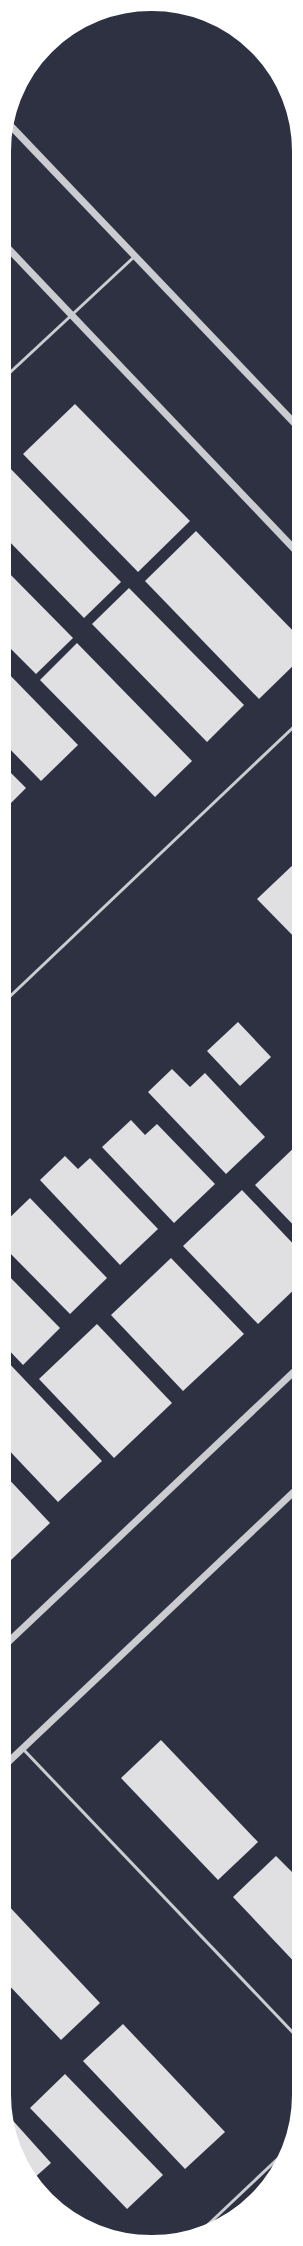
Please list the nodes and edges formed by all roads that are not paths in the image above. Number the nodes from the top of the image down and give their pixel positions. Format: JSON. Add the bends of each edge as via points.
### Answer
{"nodes":[{"id":1,"x":12,"y":127,"type":"edge"},
{"id":2,"x":10,"y":251,"type":"edge"},
{"id":3,"x":135,"y":256,"type":"junction"},
{"id":4,"x":72,"y":315,"type":"junction"},
{"id":5,"x":10,"y":373,"type":"edge"},
{"id":6,"x":293,"y":422,"type":"edge"},
{"id":7,"x":293,"y":548,"type":"edge"},
{"id":8,"x":293,"y":727,"type":"edge"},
{"id":9,"x":10,"y":996,"type":"edge"},
{"id":10,"x":293,"y":1373,"type":"edge"},
{"id":11,"x":293,"y":1493,"type":"edge"},
{"id":12,"x":10,"y":1640,"type":"edge"},
{"id":13,"x":22,"y":1749,"type":"junction"},
{"id":14,"x":10,"y":1761,"type":"edge"},
{"id":15,"x":293,"y":2033,"type":"edge"},
{"id":16,"x":277,"y":2160,"type":"edge"},
{"id":17,"x":209,"y":2223,"type":"edge"}],
"edges":[{"from":1,"to":3,"type":"street"},
{"from":2,"to":4,"type":"street"},
{"from":3,"to":4,"type":"lane"},
{"from":3,"to":6,"type":"street"},
{"from":4,"to":5,"type":"lane"},
{"from":4,"to":7,"type":"street"},
{"from":8,"to":9,"type":"lane"},
{"from":10,"to":12,"type":"street"},
{"from":11,"to":13,"type":"street"},
{"from":13,"to":14,"type":"street"},
{"from":13,"to":15,"type":"lane"},
{"from":16,"to":17,"type":"lane"}]}
